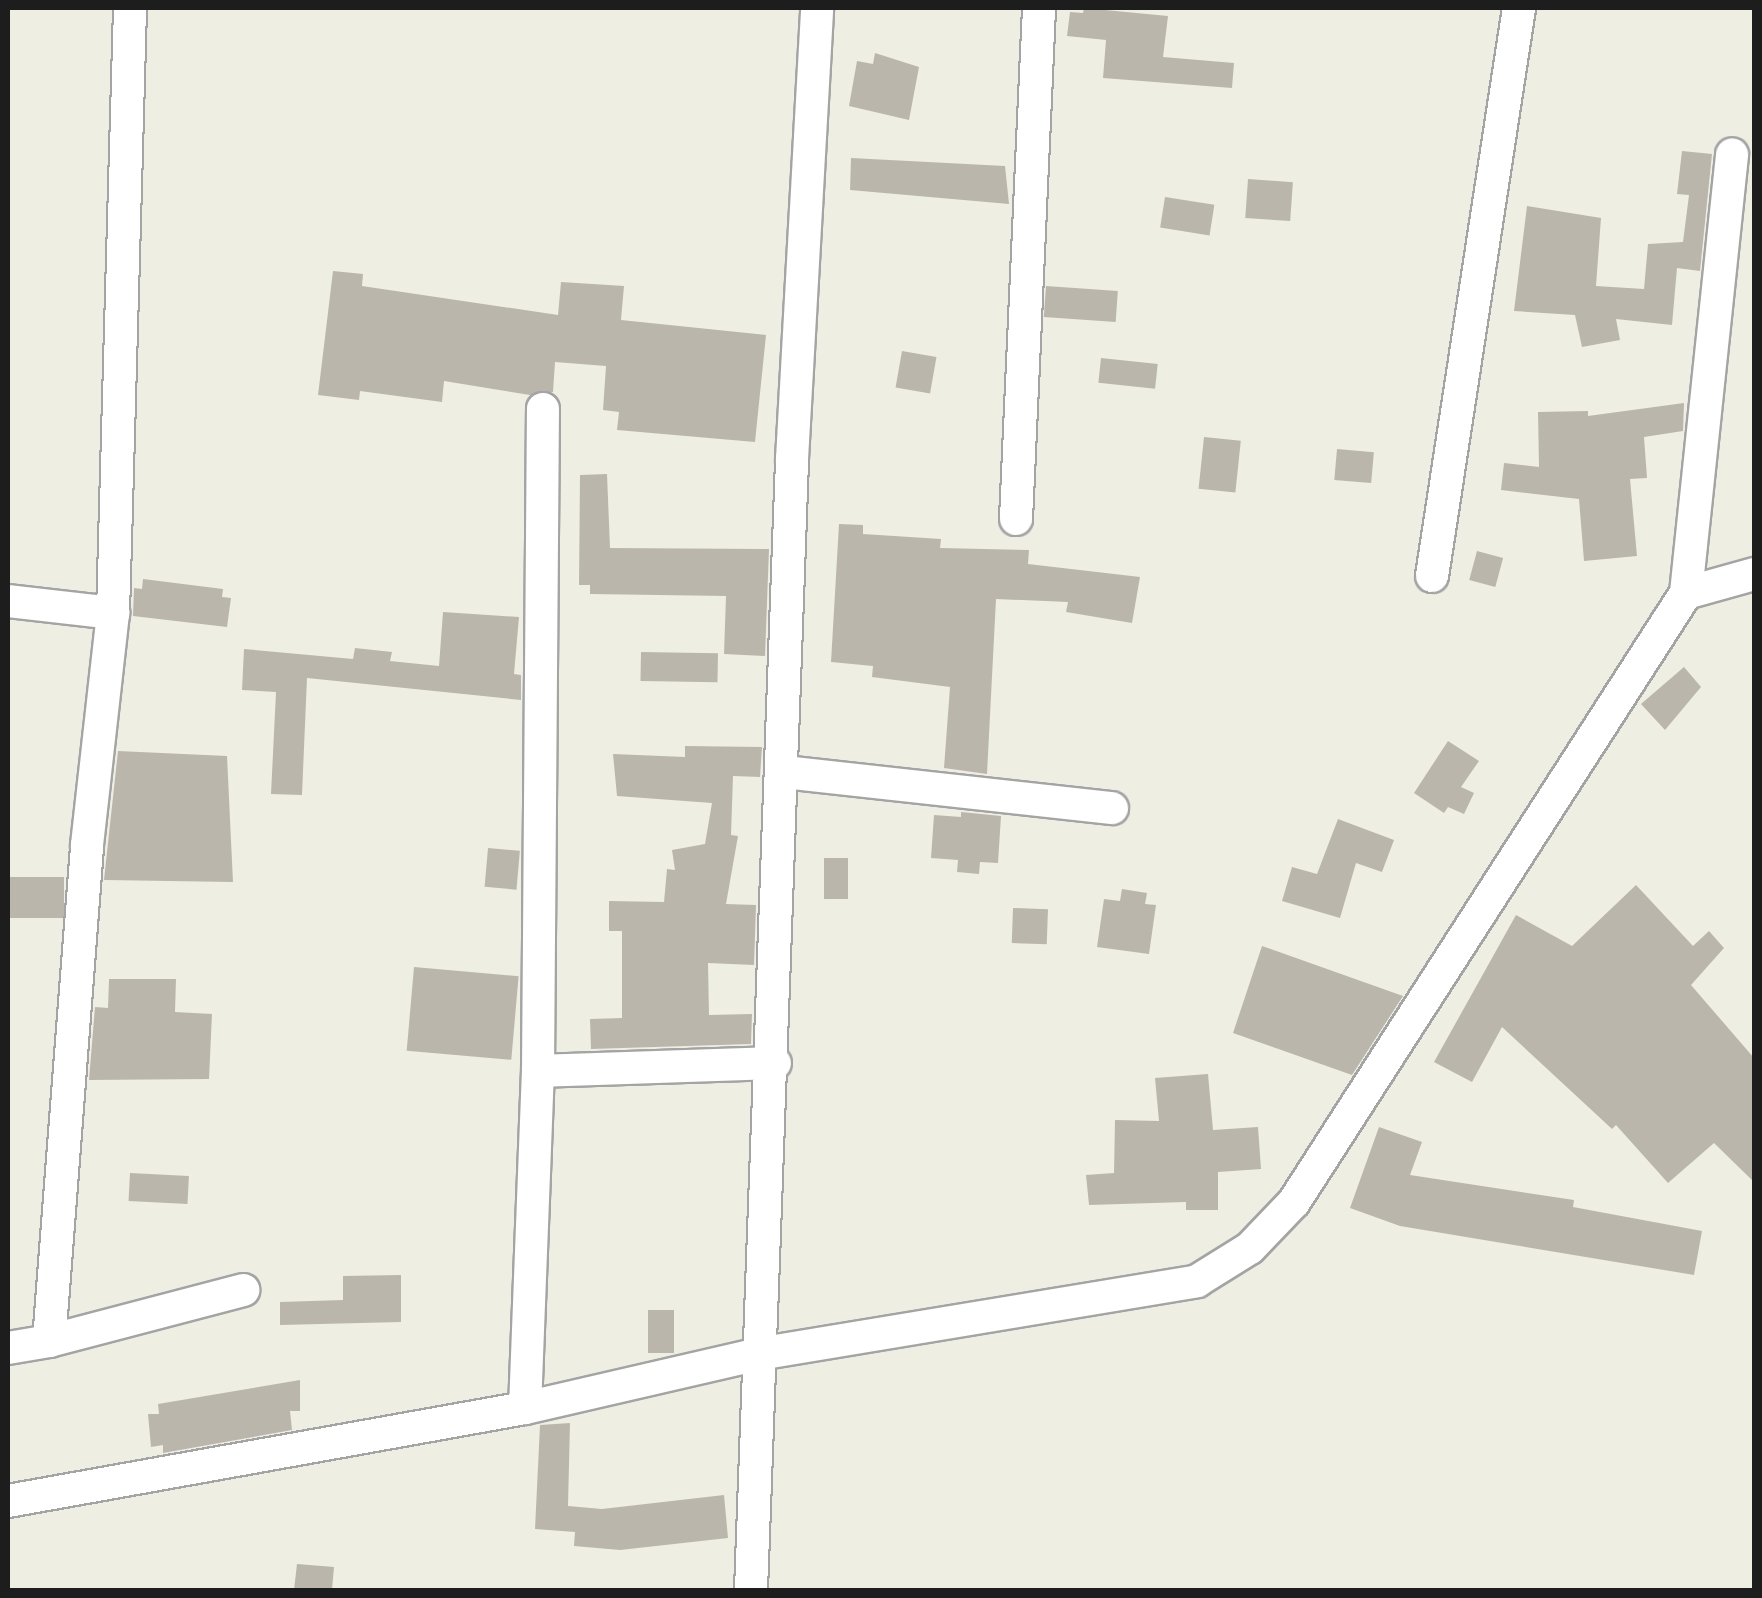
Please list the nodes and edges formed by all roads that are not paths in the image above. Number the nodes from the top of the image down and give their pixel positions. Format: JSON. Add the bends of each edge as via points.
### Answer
{"nodes":[{"id":1,"x":130,"y":8,"type":"edge"},
{"id":2,"x":816,"y":8,"type":"edge"},
{"id":3,"x":1039,"y":8,"type":"edge"},
{"id":4,"x":1519,"y":8,"type":"edge"},
{"id":5,"x":1732,"y":154,"type":"dead end"},
{"id":6,"x":544,"y":408,"type":"dead end"},
{"id":7,"x":1016,"y":519,"type":"dead end"},
{"id":8,"x":1754,"y":574,"type":"edge"},
{"id":9,"x":1432,"y":576,"type":"dead end"},
{"id":10,"x":1686,"y":593,"type":"junction"},
{"id":11,"x":8,"y":601,"type":"edge"},
{"id":12,"x":112,"y":612,"type":"junction"},
{"id":13,"x":784,"y":772,"type":"junction"},
{"id":14,"x":1112,"y":808,"type":"dead end"},
{"id":15,"x":775,"y":1063,"type":"junction"},
{"id":16,"x":538,"y":1071,"type":"junction"},
{"id":17,"x":243,"y":1290,"type":"dead end"},
{"id":18,"x":49,"y":1341,"type":"junction"},
{"id":19,"x":8,"y":1348,"type":"edge"},
{"id":20,"x":758,"y":1354,"type":"junction"},
{"id":21,"x":525,"y":1408,"type":"junction"},
{"id":22,"x":8,"y":1501,"type":"edge"},
{"id":23,"x":751,"y":1590,"type":"edge"}],
"edges":[{"from":1,"to":12,"type":"street"},
{"from":2,"to":13,"type":"street","via":[[792,459]]},
{"from":3,"to":7,"type":"street"},
{"from":4,"to":9,"type":"street"},
{"from":5,"to":10,"type":"street"},
{"from":6,"to":16,"type":"street"},
{"from":8,"to":10,"type":"street"},
{"from":10,"to":20,"type":"street","via":[[1314,1172],[1250,1248],[1197,1282]]},
{"from":11,"to":12,"type":"street"},
{"from":12,"to":18,"type":"street","via":[[86,845]]},
{"from":13,"to":14,"type":"street"},
{"from":13,"to":15,"type":"street"},
{"from":15,"to":16,"type":"street"},
{"from":15,"to":20,"type":"street"},
{"from":16,"to":21,"type":"street"},
{"from":17,"to":18,"type":"street"},
{"from":18,"to":19,"type":"street"},
{"from":20,"to":21,"type":"street"},
{"from":20,"to":23,"type":"street"},
{"from":21,"to":22,"type":"street"}]}
